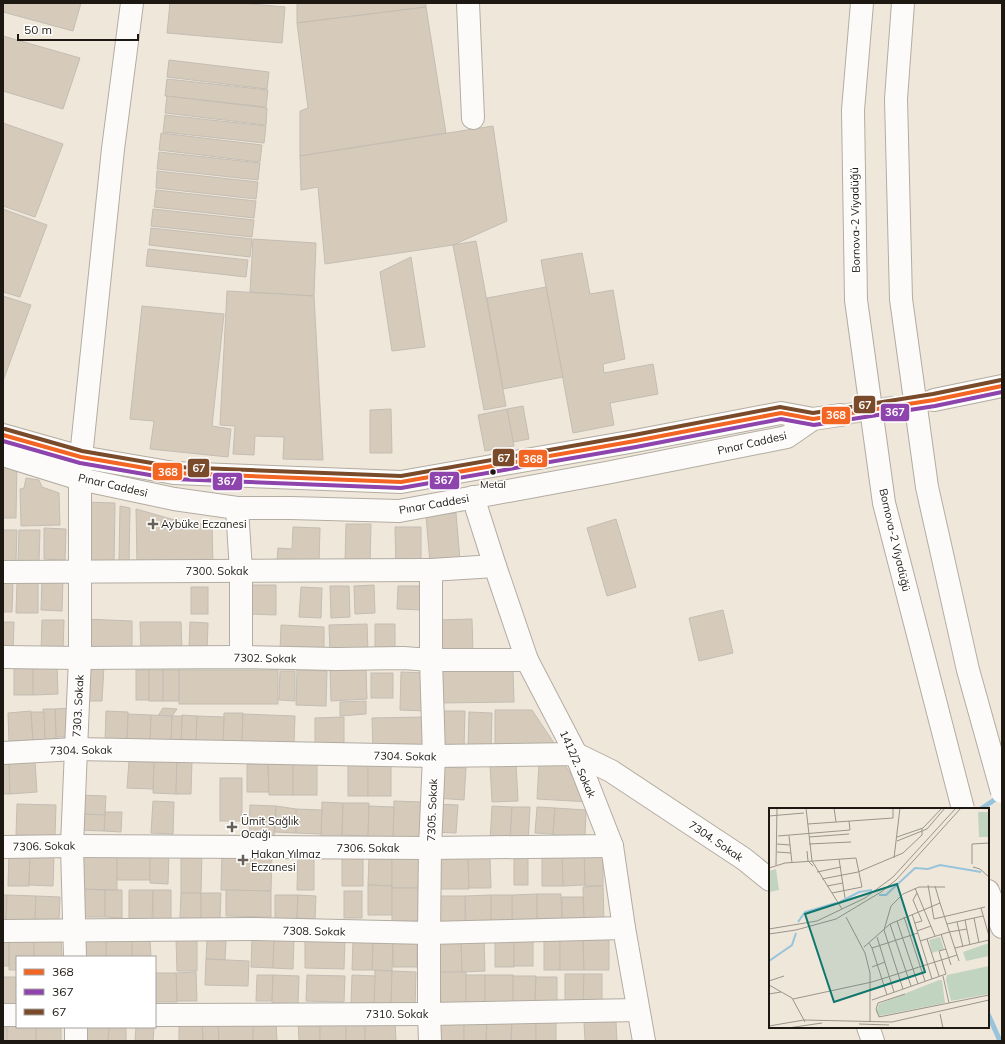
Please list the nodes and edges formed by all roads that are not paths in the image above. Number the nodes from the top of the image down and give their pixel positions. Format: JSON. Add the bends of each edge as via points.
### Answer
{"nodes":[{"id":1,"x":132,"y":3,"type":"edge"},
{"id":2,"x":468,"y":3,"type":"edge"},
{"id":3,"x":862,"y":3,"type":"edge"},
{"id":4,"x":903,"y":3,"type":"edge"},
{"id":5,"x":472,"y":118,"type":"dead end"},
{"id":6,"x":1002,"y":386,"type":"edge"},
{"id":7,"x":934,"y":400,"type":"tunnel mouth"},
{"id":8,"x":840,"y":415,"type":"tunnel mouth"},
{"id":9,"x":812,"y":419,"type":"junction"},
{"id":10,"x":3,"y":435,"type":"edge"},
{"id":11,"x":3,"y":455,"type":"edge"},
{"id":12,"x":81,"y":457,"type":"junction"},
{"id":13,"x":80,"y":478,"type":"junction"},
{"id":14,"x":473,"y":497,"type":"junction"},
{"id":15,"x":237,"y":508,"type":"junction"},
{"id":16,"x":495,"y":566,"type":"junction"},
{"id":17,"x":431,"y":570,"type":"junction"},
{"id":18,"x":240,"y":571,"type":"junction"},
{"id":19,"x":3,"y":572,"type":"edge"},
{"id":20,"x":80,"y":572,"type":"junction"},
{"id":21,"x":3,"y":657,"type":"edge"},
{"id":22,"x":240,"y":657,"type":"junction"},
{"id":23,"x":80,"y":658,"type":"junction"},
{"id":24,"x":431,"y":660,"type":"junction"},
{"id":25,"x":527,"y":660,"type":"junction"},
{"id":26,"x":76,"y":749,"type":"junction"},
{"id":27,"x":3,"y":753,"type":"edge"},
{"id":28,"x":576,"y":754,"type":"junction"},
{"id":29,"x":434,"y":756,"type":"junction"},
{"id":30,"x":1002,"y":792,"type":"edge"},
{"id":31,"x":963,"y":808,"type":"edge"},
{"id":32,"x":72,"y":846,"type":"junction"},
{"id":33,"x":612,"y":846,"type":"junction"},
{"id":34,"x":3,"y":847,"type":"edge"},
{"id":35,"x":430,"y":848,"type":"junction"},
{"id":36,"x":769,"y":879,"type":"edge"},
{"id":37,"x":989,"y":894,"type":"edge"},
{"id":38,"x":1002,"y":926,"type":"edge"},
{"id":39,"x":624,"y":928,"type":"junction"},
{"id":40,"x":75,"y":930,"type":"junction"},
{"id":41,"x":3,"y":931,"type":"edge"},
{"id":42,"x":429,"y":933,"type":"junction"},
{"id":43,"x":75,"y":956,"type":"edge"},
{"id":44,"x":638,"y":1010,"type":"junction"},
{"id":45,"x":156,"y":1014,"type":"edge"},
{"id":46,"x":429,"y":1014,"type":"junction"},
{"id":47,"x":3,"y":1015,"type":"edge"},
{"id":48,"x":16,"y":1015,"type":"edge"},
{"id":49,"x":76,"y":1028,"type":"edge"},
{"id":50,"x":868,"y":1028,"type":"edge"},
{"id":51,"x":76,"y":1041,"type":"edge"},
{"id":52,"x":430,"y":1041,"type":"edge"},
{"id":53,"x":644,"y":1041,"type":"edge"},
{"id":54,"x":873,"y":1041,"type":"edge"}],
"edges":[{"from":1,"to":12,"type":"main road","name":"7303. Sokak","via":[[113,149]]},
{"from":2,"to":5,"type":"main road"},
{"from":3,"to":31,"type":"main road","name":"Bornova-2 Viyadüğü","bridge":true,"via":[[854,110],[856,300],[884,503]]},
{"from":4,"to":30,"type":"main road","bridge":true,"via":[[896,99],[901,299],[926,487],[968,670]]},
{"from":6,"to":7,"type":"main road"},
{"from":8,"to":9,"type":"main road","name":"Pınar Caddesi"},
{"from":9,"to":12,"type":"main road","name":"Pınar Caddesi","via":[[781,413],[401,482],[174,473]]},
{"from":9,"to":14,"type":"main road","name":"Pınar Caddesi","via":[[787,437]]},
{"from":10,"to":12,"type":"main road","name":"Pınar Caddesi"},
{"from":11,"to":13,"type":"main road","name":"Pınar Caddesi"},
{"from":12,"to":13,"type":"main road","name":"7303. Sokak"},
{"from":13,"to":15,"type":"main road","name":"Pınar Caddesi","via":[[174,499]]},
{"from":13,"to":20,"type":"main road","name":"7303. Sokak"},
{"from":14,"to":15,"type":"main road","name":"Pınar Caddesi","via":[[399,511]]},
{"from":14,"to":16,"type":"main road","name":"1412/2. Sokak"},
{"from":15,"to":18,"type":"main road"},
{"from":16,"to":17,"type":"main road"},
{"from":16,"to":25,"type":"main road","name":"1412/2. Sokak"},
{"from":17,"to":18,"type":"main road","name":"7300. Sokak"},
{"from":17,"to":24,"type":"main road","name":"7305. Sokak"},
{"from":18,"to":20,"type":"main road","name":"7300. Sokak"},
{"from":18,"to":22,"type":"main road"},
{"from":19,"to":20,"type":"main road","name":"7300. Sokak"},
{"from":20,"to":23,"type":"main road","name":"7303. Sokak"},
{"from":21,"to":23,"type":"main road","name":"7302. Sokak"},
{"from":22,"to":23,"type":"main road","name":"7302. Sokak"},
{"from":22,"to":24,"type":"main road","name":"7302. Sokak"},
{"from":23,"to":26,"type":"main road","name":"7303. Sokak"},
{"from":24,"to":25,"type":"main road","name":"7302. Sokak"},
{"from":24,"to":29,"type":"main road","name":"7305. Sokak"},
{"from":25,"to":28,"type":"main road","name":"1412/2. Sokak"},
{"from":26,"to":27,"type":"main road","name":"7304. Sokak"},
{"from":26,"to":29,"type":"main road","name":"7304. Sokak"},
{"from":26,"to":32,"type":"main road","name":"7303. Sokak"},
{"from":28,"to":29,"type":"main road","name":"7304. Sokak"},
{"from":28,"to":33,"type":"main road","name":"1412/2. Sokak"},
{"from":28,"to":36,"type":"main road","name":"7304. Sokak","via":[[611,771],[744,859]]},
{"from":29,"to":35,"type":"main road","name":"7305. Sokak"},
{"from":32,"to":34,"type":"main road","name":"7306. Sokak"},
{"from":32,"to":35,"type":"main road","name":"7306. Sokak"},
{"from":32,"to":40,"type":"main road","name":"7303. Sokak"},
{"from":33,"to":35,"type":"main road","name":"7306. Sokak"},
{"from":33,"to":39,"type":"main road","name":"1412/2. Sokak"},
{"from":35,"to":42,"type":"main road","name":"7305. Sokak"},
{"from":37,"to":38,"type":"main road"},
{"from":39,"to":42,"type":"main road","name":"7308. Sokak"},
{"from":39,"to":44,"type":"main road","name":"1412/2. Sokak"},
{"from":40,"to":41,"type":"main road","name":"7308. Sokak"},
{"from":40,"to":42,"type":"main road","name":"7308. Sokak","via":[[255,929]]},
{"from":40,"to":43,"type":"main road","name":"7303. Sokak"},
{"from":42,"to":46,"type":"main road","name":"7305. Sokak"},
{"from":44,"to":46,"type":"main road","name":"7310. Sokak"},
{"from":44,"to":53,"type":"main road","name":"1412/2. Sokak"},
{"from":45,"to":46,"type":"main road","name":"7310. Sokak"},
{"from":46,"to":52,"type":"main road","name":"7305. Sokak"},
{"from":47,"to":48,"type":"main road"},
{"from":49,"to":51,"type":"main road"},
{"from":50,"to":54,"type":"main road"}]}
